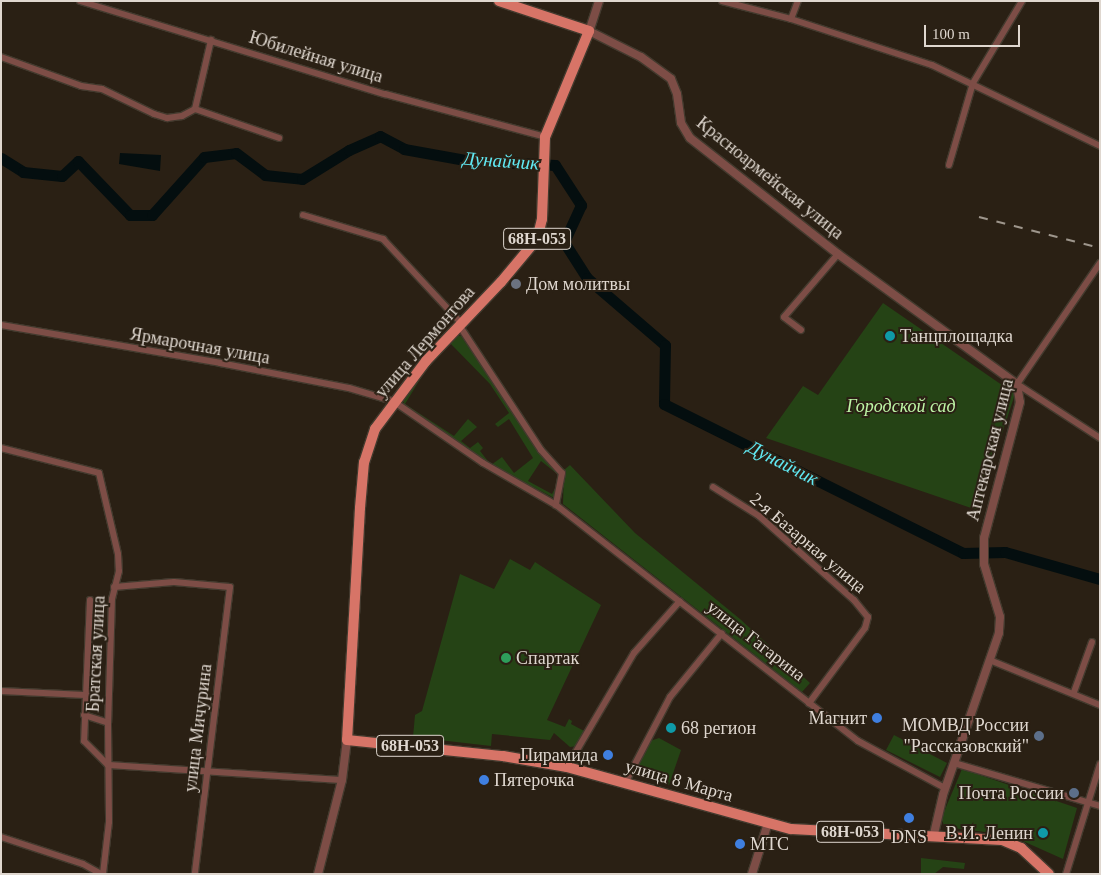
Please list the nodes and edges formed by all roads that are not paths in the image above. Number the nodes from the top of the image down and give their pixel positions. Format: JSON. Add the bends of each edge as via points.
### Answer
{"nodes":[{"id":1,"x":80,"y":1,"type":"edge"},
{"id":2,"x":499,"y":1,"type":"edge"},
{"id":3,"x":599,"y":1,"type":"edge"},
{"id":4,"x":722,"y":1,"type":"edge"},
{"id":5,"x":798,"y":1,"type":"edge"},
{"id":6,"x":1022,"y":1,"type":"edge"},
{"id":7,"x":791,"y":19,"type":"junction"},
{"id":8,"x":589,"y":31,"type":"junction"},
{"id":9,"x":211,"y":40,"type":"junction"},
{"id":10,"x":1,"y":57,"type":"edge"},
{"id":11,"x":973,"y":83,"type":"junction"},
{"id":12,"x":195,"y":109,"type":"junction"},
{"id":13,"x":544,"y":137,"type":"junction"},
{"id":14,"x":278,"y":138,"type":"dead end"},
{"id":15,"x":1100,"y":146,"type":"edge"},
{"id":16,"x":949,"y":165,"type":"dead end"},
{"id":17,"x":303,"y":214,"type":"dead end"},
{"id":18,"x":838,"y":254,"type":"junction"},
{"id":19,"x":1100,"y":262,"type":"edge"},
{"id":20,"x":460,"y":324,"type":"junction"},
{"id":21,"x":1,"y":325,"type":"edge"},
{"id":22,"x":801,"y":330,"type":"dead end"},
{"id":23,"x":1018,"y":384,"type":"junction"},
{"id":24,"x":393,"y":401,"type":"junction"},
{"id":25,"x":1100,"y":438,"type":"edge"},
{"id":26,"x":1,"y":448,"type":"edge"},
{"id":27,"x":713,"y":487,"type":"dead end"},
{"id":28,"x":556,"y":505,"type":"junction"},
{"id":29,"x":114,"y":587,"type":"junction"},
{"id":30,"x":90,"y":600,"type":"dead end"},
{"id":31,"x":680,"y":601,"type":"junction"},
{"id":32,"x":722,"y":633,"type":"junction"},
{"id":33,"x":1092,"y":642,"type":"dead end"},
{"id":34,"x":992,"y":661,"type":"junction"},
{"id":35,"x":1,"y":691,"type":"edge"},
{"id":36,"x":1074,"y":692,"type":"junction"},
{"id":37,"x":84,"y":695,"type":"junction"},
{"id":38,"x":809,"y":702,"type":"junction"},
{"id":39,"x":1100,"y":705,"type":"edge"},
{"id":40,"x":84,"y":715,"type":"junction"},
{"id":41,"x":108,"y":723,"type":"junction"},
{"id":42,"x":347,"y":740,"type":"junction"},
{"id":43,"x":954,"y":763,"type":"junction"},
{"id":44,"x":1100,"y":764,"type":"edge"},
{"id":45,"x":108,"y":765,"type":"junction"},
{"id":46,"x":567,"y":767,"type":"junction"},
{"id":47,"x":208,"y":770,"type":"junction"},
{"id":48,"x":342,"y":780,"type":"junction"},
{"id":49,"x":625,"y":783,"type":"junction"},
{"id":50,"x":945,"y":788,"type":"junction"},
{"id":51,"x":1087,"y":803,"type":"junction"},
{"id":52,"x":1100,"y":806,"type":"edge"},
{"id":53,"x":768,"y":823,"type":"junction"},
{"id":54,"x":934,"y":834,"type":"junction"},
{"id":55,"x":1,"y":837,"type":"edge"},
{"id":56,"x":102,"y":874,"type":"edge"},
{"id":57,"x":195,"y":874,"type":"edge"},
{"id":58,"x":318,"y":874,"type":"edge"},
{"id":59,"x":752,"y":874,"type":"edge"},
{"id":60,"x":1049,"y":874,"type":"edge"},
{"id":61,"x":1066,"y":874,"type":"edge"}],
"edges":[{"from":1,"to":9,"type":"street","name":"Юбилейная улица"},
{"from":2,"to":8,"type":"main road","name":"Красноармейская улица"},
{"from":3,"to":8,"type":"street"},
{"from":4,"to":7,"type":"street"},
{"from":5,"to":7,"type":"street"},
{"from":6,"to":11,"type":"street"},
{"from":7,"to":11,"type":"street","via":[[932,65]]},
{"from":8,"to":13,"type":"main road","name":"улица Лермонтова","number":"68Н-053"},
{"from":8,"to":18,"type":"street","name":"Красноармейская улица","via":[[665,73],[675,86],[679,116],[686,134]]},
{"from":9,"to":12,"type":"street"},
{"from":9,"to":13,"type":"street","name":"Юбилейная улица","via":[[385,94]]},
{"from":10,"to":12,"type":"street","via":[[81,86],[102,90],[167,118],[182,116]]},
{"from":11,"to":15,"type":"street"},
{"from":11,"to":16,"type":"street"},
{"from":12,"to":14,"type":"street"},
{"from":13,"to":20,"type":"main road","name":"улица Лермонтова","number":"68Н-053","via":[[542,219],[538,239]]},
{"from":17,"to":20,"type":"street","via":[[383,239]]},
{"from":18,"to":22,"type":"street","name":"Красноармейская улица","via":[[784,317]]},
{"from":18,"to":23,"type":"street","name":"Красноармейская улица"},
{"from":19,"to":23,"type":"street","name":"Аптекарская улица"},
{"from":20,"to":24,"type":"main road","name":"улица Лермонтова","number":"68Н-053"},
{"from":20,"to":28,"type":"street","via":[[541,450],[562,473]]},
{"from":21,"to":24,"type":"street","name":"Ярмарочная улица","via":[[349,388]]},
{"from":23,"to":25,"type":"street","name":"Красноармейская улица"},
{"from":23,"to":34,"type":"street","name":"Аптекарская улица","via":[[1020,402],[984,538],[984,564],[1000,617]]},
{"from":24,"to":28,"type":"street","name":"улица Гагарина","via":[[483,463]]},
{"from":24,"to":42,"type":"main road","name":"улица Лермонтова","number":"68Н-053","via":[[375,429],[364,462]]},
{"from":26,"to":29,"type":"street","name":"Братская улица","via":[[99,473],[118,554],[119,571]]},
{"from":27,"to":38,"type":"street","name":"2-я Базарная улица","via":[[759,516],[854,600],[868,617],[865,628]]},
{"from":28,"to":31,"type":"street","name":"улица Гагарина"},
{"from":29,"to":41,"type":"street","name":"Братская улица"},
{"from":29,"to":47,"type":"street","name":"улица Мичурина","via":[[174,582],[230,587]]},
{"from":30,"to":37,"type":"street","name":"Братская улица"},
{"from":31,"to":32,"type":"street","name":"улица Гагарина"},
{"from":31,"to":46,"type":"street","via":[[634,653]]},
{"from":32,"to":38,"type":"street","name":"улица Гагарина"},
{"from":32,"to":49,"type":"street","via":[[670,697]]},
{"from":33,"to":36,"type":"street"},
{"from":34,"to":36,"type":"street"},
{"from":34,"to":43,"type":"street","name":"Аптекарская улица"},
{"from":35,"to":37,"type":"street"},
{"from":36,"to":39,"type":"street"},
{"from":37,"to":40,"type":"street","name":"Братская улица"},
{"from":38,"to":50,"type":"street","name":"улица Гагарина","via":[[858,741]]},
{"from":40,"to":41,"type":"street","name":"Братская улица"},
{"from":40,"to":45,"type":"street","name":"Братская улица","via":[[84,741]]},
{"from":41,"to":45,"type":"street","name":"Братская улица"},
{"from":42,"to":46,"type":"main road","name":"улица 8 Марта","number":"68Н-053","via":[[503,756]]},
{"from":42,"to":48,"type":"street","name":"улица Лермонтова"},
{"from":43,"to":50,"type":"street","name":"Аптекарская улица"},
{"from":43,"to":51,"type":"street"},
{"from":44,"to":51,"type":"street"},
{"from":45,"to":47,"type":"street"},
{"from":45,"to":56,"type":"street","name":"Братская улица","via":[[109,822]]},
{"from":46,"to":49,"type":"main road","name":"улица 8 Марта","number":"68Н-053"},
{"from":47,"to":48,"type":"street"},
{"from":47,"to":57,"type":"street","name":"улица Мичурина"},
{"from":48,"to":58,"type":"street","name":"улица Лермонтова"},
{"from":49,"to":53,"type":"main road","name":"улица 8 Марта","number":"68Н-053"},
{"from":50,"to":54,"type":"street","name":"Аптекарская улица"},
{"from":51,"to":52,"type":"street"},
{"from":51,"to":61,"type":"street"},
{"from":53,"to":54,"type":"main road","name":"улица 8 Марта","number":"68Н-053","via":[[808,831]]},
{"from":53,"to":59,"type":"street"},
{"from":54,"to":60,"type":"main road","name":"улица 8 Марта","number":"68Н-053","via":[[1002,840],[1021,848]]},
{"from":55,"to":56,"type":"street","via":[[83,864]]}]}
